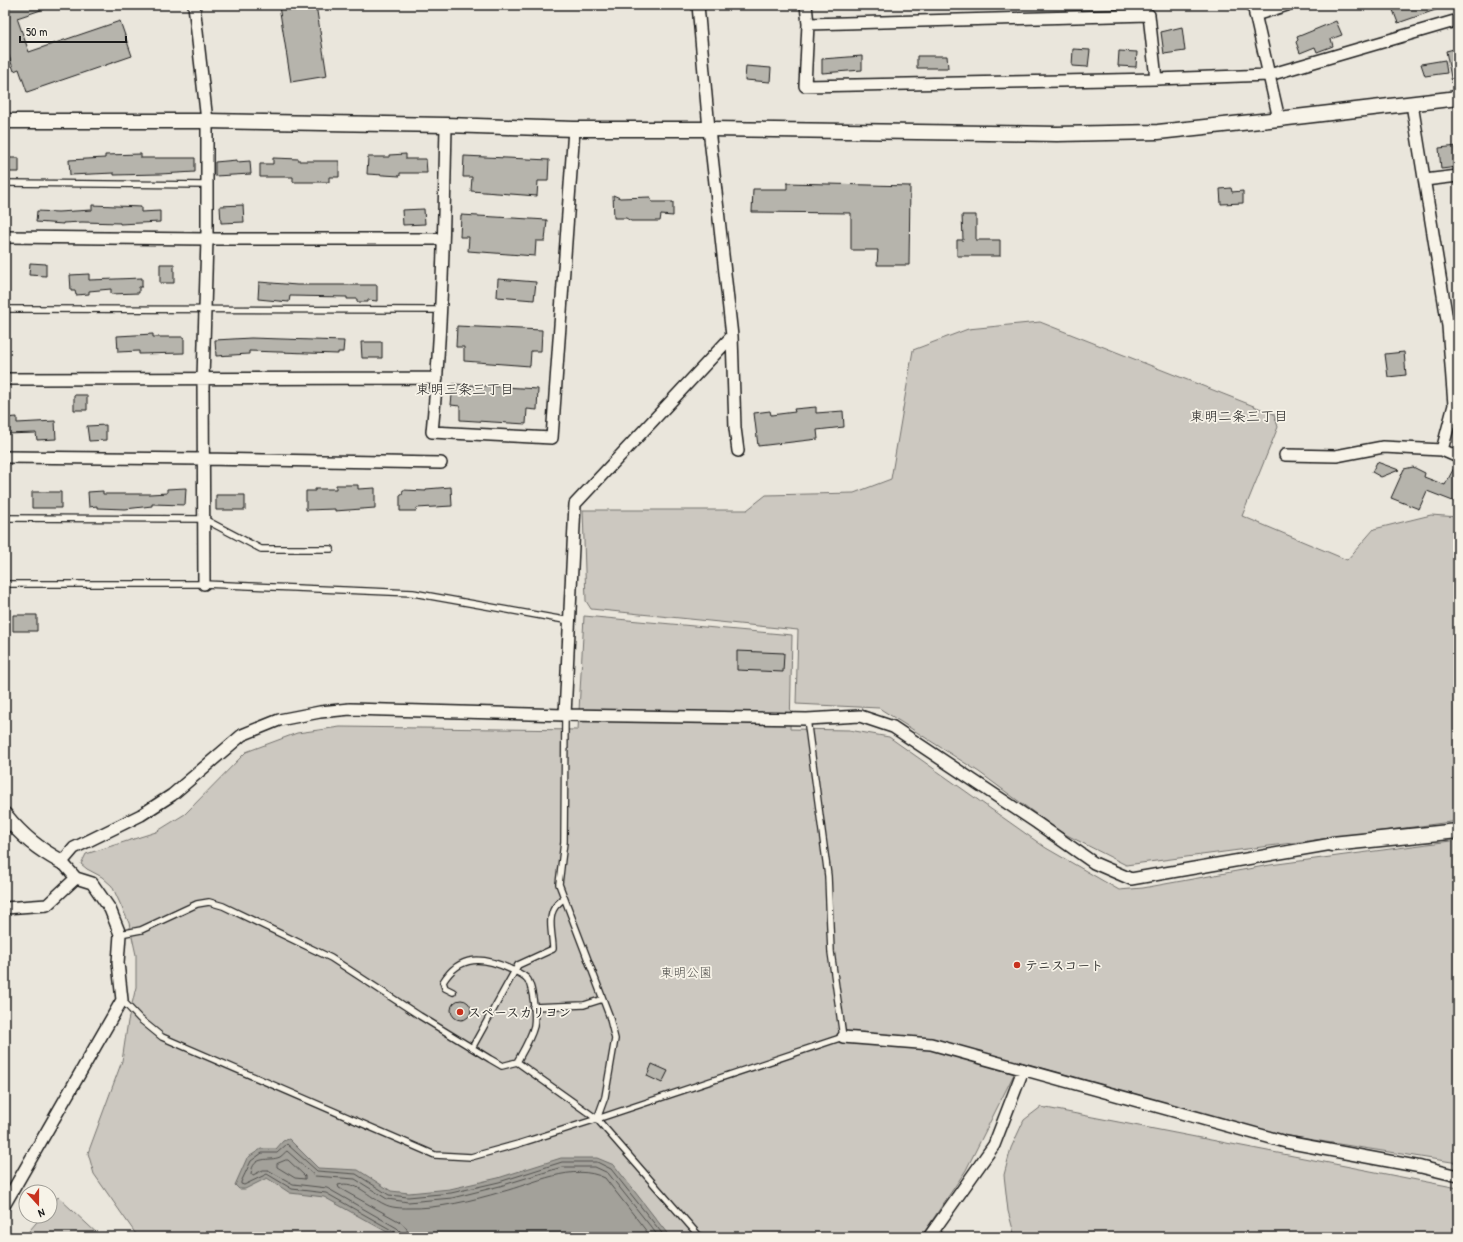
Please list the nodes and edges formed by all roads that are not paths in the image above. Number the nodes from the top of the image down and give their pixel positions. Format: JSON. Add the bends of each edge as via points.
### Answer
{"nodes":[{"id":1,"x":194,"y":5,"type":"edge"},
{"id":2,"x":698,"y":5,"type":"edge"},
{"id":3,"x":806,"y":5,"type":"edge"},
{"id":4,"x":1287,"y":5,"type":"edge"},
{"id":5,"x":1254,"y":10,"type":"edge"},
{"id":6,"x":1458,"y":20,"type":"edge"},
{"id":7,"x":808,"y":24,"type":"junction"},
{"id":8,"x":1269,"y":75,"type":"junction"},
{"id":9,"x":1156,"y":79,"type":"junction"},
{"id":10,"x":1458,"y":98,"type":"edge"},
{"id":11,"x":1412,"y":104,"type":"junction"},
{"id":12,"x":1279,"y":120,"type":"junction"},
{"id":13,"x":5,"y":121,"type":"edge"},
{"id":14,"x":207,"y":121,"type":"junction"},
{"id":15,"x":446,"y":125,"type":"junction"},
{"id":16,"x":574,"y":129,"type":"junction"},
{"id":17,"x":709,"y":129,"type":"junction"},
{"id":18,"x":1458,"y":176,"type":"edge"},
{"id":19,"x":1425,"y":180,"type":"junction"},
{"id":20,"x":5,"y":184,"type":"edge"},
{"id":21,"x":207,"y":185,"type":"junction"},
{"id":22,"x":5,"y":237,"type":"edge"},
{"id":23,"x":207,"y":239,"type":"junction"},
{"id":24,"x":443,"y":239,"type":"junction"},
{"id":25,"x":5,"y":309,"type":"edge"},
{"id":26,"x":205,"y":309,"type":"junction"},
{"id":27,"x":440,"y":310,"type":"junction"},
{"id":28,"x":732,"y":336,"type":"junction"},
{"id":29,"x":437,"y":378,"type":"junction"},
{"id":30,"x":5,"y":379,"type":"edge"},
{"id":31,"x":202,"y":379,"type":"junction"},
{"id":32,"x":1442,"y":450,"type":"junction"},
{"id":33,"x":738,"y":451,"type":"dead end"},
{"id":34,"x":1285,"y":455,"type":"dead end"},
{"id":35,"x":5,"y":457,"type":"edge"},
{"id":36,"x":1458,"y":457,"type":"edge"},
{"id":37,"x":203,"y":459,"type":"junction"},
{"id":38,"x":441,"y":463,"type":"dead end"},
{"id":39,"x":5,"y":518,"type":"edge"},
{"id":40,"x":204,"y":519,"type":"junction"},
{"id":41,"x":331,"y":549,"type":"dead end"},
{"id":42,"x":5,"y":584,"type":"edge"},
{"id":43,"x":204,"y":584,"type":"junction"},
{"id":44,"x":570,"y":621,"type":"junction"},
{"id":45,"x":565,"y":715,"type":"junction"},
{"id":46,"x":807,"y":719,"type":"junction"},
{"id":47,"x":5,"y":815,"type":"edge"},
{"id":48,"x":1458,"y":831,"type":"edge"},
{"id":49,"x":1332,"y":844,"type":"joint"},
{"id":50,"x":62,"y":862,"type":"junction"},
{"id":51,"x":76,"y":878,"type":"junction"},
{"id":52,"x":564,"y":898,"type":"junction"},
{"id":53,"x":5,"y":908,"type":"edge"},
{"id":54,"x":120,"y":934,"type":"junction"},
{"id":55,"x":514,"y":971,"type":"junction"},
{"id":56,"x":453,"y":992,"type":"dead end"},
{"id":57,"x":603,"y":999,"type":"junction"},
{"id":58,"x":122,"y":1000,"type":"junction"},
{"id":59,"x":533,"y":1007,"type":"junction"},
{"id":60,"x":843,"y":1037,"type":"junction"},
{"id":61,"x":472,"y":1048,"type":"junction"},
{"id":62,"x":517,"y":1062,"type":"junction"},
{"id":63,"x":1023,"y":1070,"type":"junction"},
{"id":64,"x":597,"y":1119,"type":"junction"},
{"id":65,"x":1458,"y":1176,"type":"edge"},
{"id":66,"x":5,"y":1204,"type":"edge"},
{"id":67,"x":700,"y":1237,"type":"edge"},
{"id":68,"x":929,"y":1237,"type":"edge"}],
"edges":[{"from":1,"to":14,"type":"street"},
{"from":2,"to":17,"type":"street"},
{"from":3,"to":7,"type":"street"},
{"from":4,"to":5,"type":"street"},
{"from":5,"to":8,"type":"street"},
{"from":6,"to":8,"type":"street"},
{"from":7,"to":9,"type":"street","via":[[1150,15]]},
{"from":7,"to":9,"type":"street","via":[[805,86]]},
{"from":8,"to":9,"type":"street"},
{"from":8,"to":12,"type":"street"},
{"from":10,"to":11,"type":"street"},
{"from":11,"to":12,"type":"street"},
{"from":11,"to":19,"type":"street"},
{"from":12,"to":17,"type":"street","via":[[1158,132],[1057,134]]},
{"from":13,"to":14,"type":"street"},
{"from":14,"to":15,"type":"street"},
{"from":14,"to":21,"type":"street"},
{"from":15,"to":16,"type":"street"},
{"from":15,"to":24,"type":"street"},
{"from":16,"to":17,"type":"street"},
{"from":16,"to":29,"type":"street","via":[[552,438],[432,432]]},
{"from":17,"to":28,"type":"street"},
{"from":18,"to":19,"type":"street"},
{"from":19,"to":32,"type":"street","via":[[1448,326],[1454,405]]},
{"from":20,"to":21,"type":"lane"},
{"from":21,"to":23,"type":"street"},
{"from":22,"to":23,"type":"street"},
{"from":23,"to":24,"type":"street"},
{"from":23,"to":26,"type":"street"},
{"from":24,"to":27,"type":"street"},
{"from":25,"to":26,"type":"lane"},
{"from":26,"to":27,"type":"lane"},
{"from":26,"to":31,"type":"street"},
{"from":27,"to":29,"type":"street"},
{"from":28,"to":33,"type":"street"},
{"from":28,"to":44,"type":"street","via":[[575,504]]},
{"from":29,"to":31,"type":"street"},
{"from":30,"to":31,"type":"street"},
{"from":31,"to":37,"type":"street"},
{"from":32,"to":34,"type":"street","via":[[1383,447],[1336,456]]},
{"from":32,"to":36,"type":"street"},
{"from":35,"to":37,"type":"street"},
{"from":37,"to":38,"type":"street"},
{"from":37,"to":40,"type":"street"},
{"from":39,"to":40,"type":"lane"},
{"from":40,"to":41,"type":"lane","via":[[261,549]]},
{"from":40,"to":43,"type":"street"},
{"from":42,"to":43,"type":"lane"},
{"from":43,"to":44,"type":"lane","via":[[412,593]]},
{"from":44,"to":45,"type":"street"},
{"from":45,"to":46,"type":"street"},
{"from":45,"to":50,"type":"street","via":[[350,709],[279,720],[242,735],[172,795],[141,815],[74,848]]},
{"from":45,"to":52,"type":"lane","via":[[564,842],[559,884]]},
{"from":46,"to":49,"type":"street","via":[[860,716],[893,727],[1094,863],[1131,879]]},
{"from":46,"to":60,"type":"lane","via":[[828,876],[831,952]]},
{"from":47,"to":50,"type":"street","via":[[16,829],[43,852]]},
{"from":48,"to":49,"type":"street"},
{"from":50,"to":51,"type":"street"},
{"from":51,"to":53,"type":"street","via":[[47,905]]},
{"from":51,"to":54,"type":"street","via":[[92,883],[110,909]]},
{"from":52,"to":55,"type":"lane","via":[[554,908],[550,922],[553,949],[518,965]]},
{"from":52,"to":57,"type":"lane"},
{"from":54,"to":58,"type":"street","via":[[118,963]]},
{"from":54,"to":61,"type":"lane","via":[[140,930],[197,904],[208,902],[223,906],[331,958]]},
{"from":55,"to":56,"type":"lane","via":[[496,963],[478,960],[464,963],[449,972],[443,982],[445,988]]},
{"from":55,"to":59,"type":"lane","via":[[527,979],[532,991]]},
{"from":55,"to":61,"type":"lane"},
{"from":57,"to":59,"type":"lane","via":[[584,1005]]},
{"from":57,"to":64,"type":"lane","via":[[615,1039],[605,1097]]},
{"from":58,"to":64,"type":"lane","via":[[162,1037],[435,1154],[471,1156]]},
{"from":58,"to":66,"type":"street"},
{"from":59,"to":62,"type":"lane","via":[[534,1026]]},
{"from":60,"to":63,"type":"street","via":[[931,1044]]},
{"from":60,"to":64,"type":"lane"},
{"from":61,"to":62,"type":"lane","via":[[502,1066]]},
{"from":62,"to":64,"type":"lane"},
{"from":63,"to":65,"type":"street","via":[[1286,1142]]},
{"from":63,"to":68,"type":"street","via":[[994,1145]]},
{"from":64,"to":67,"type":"lane"}]}
